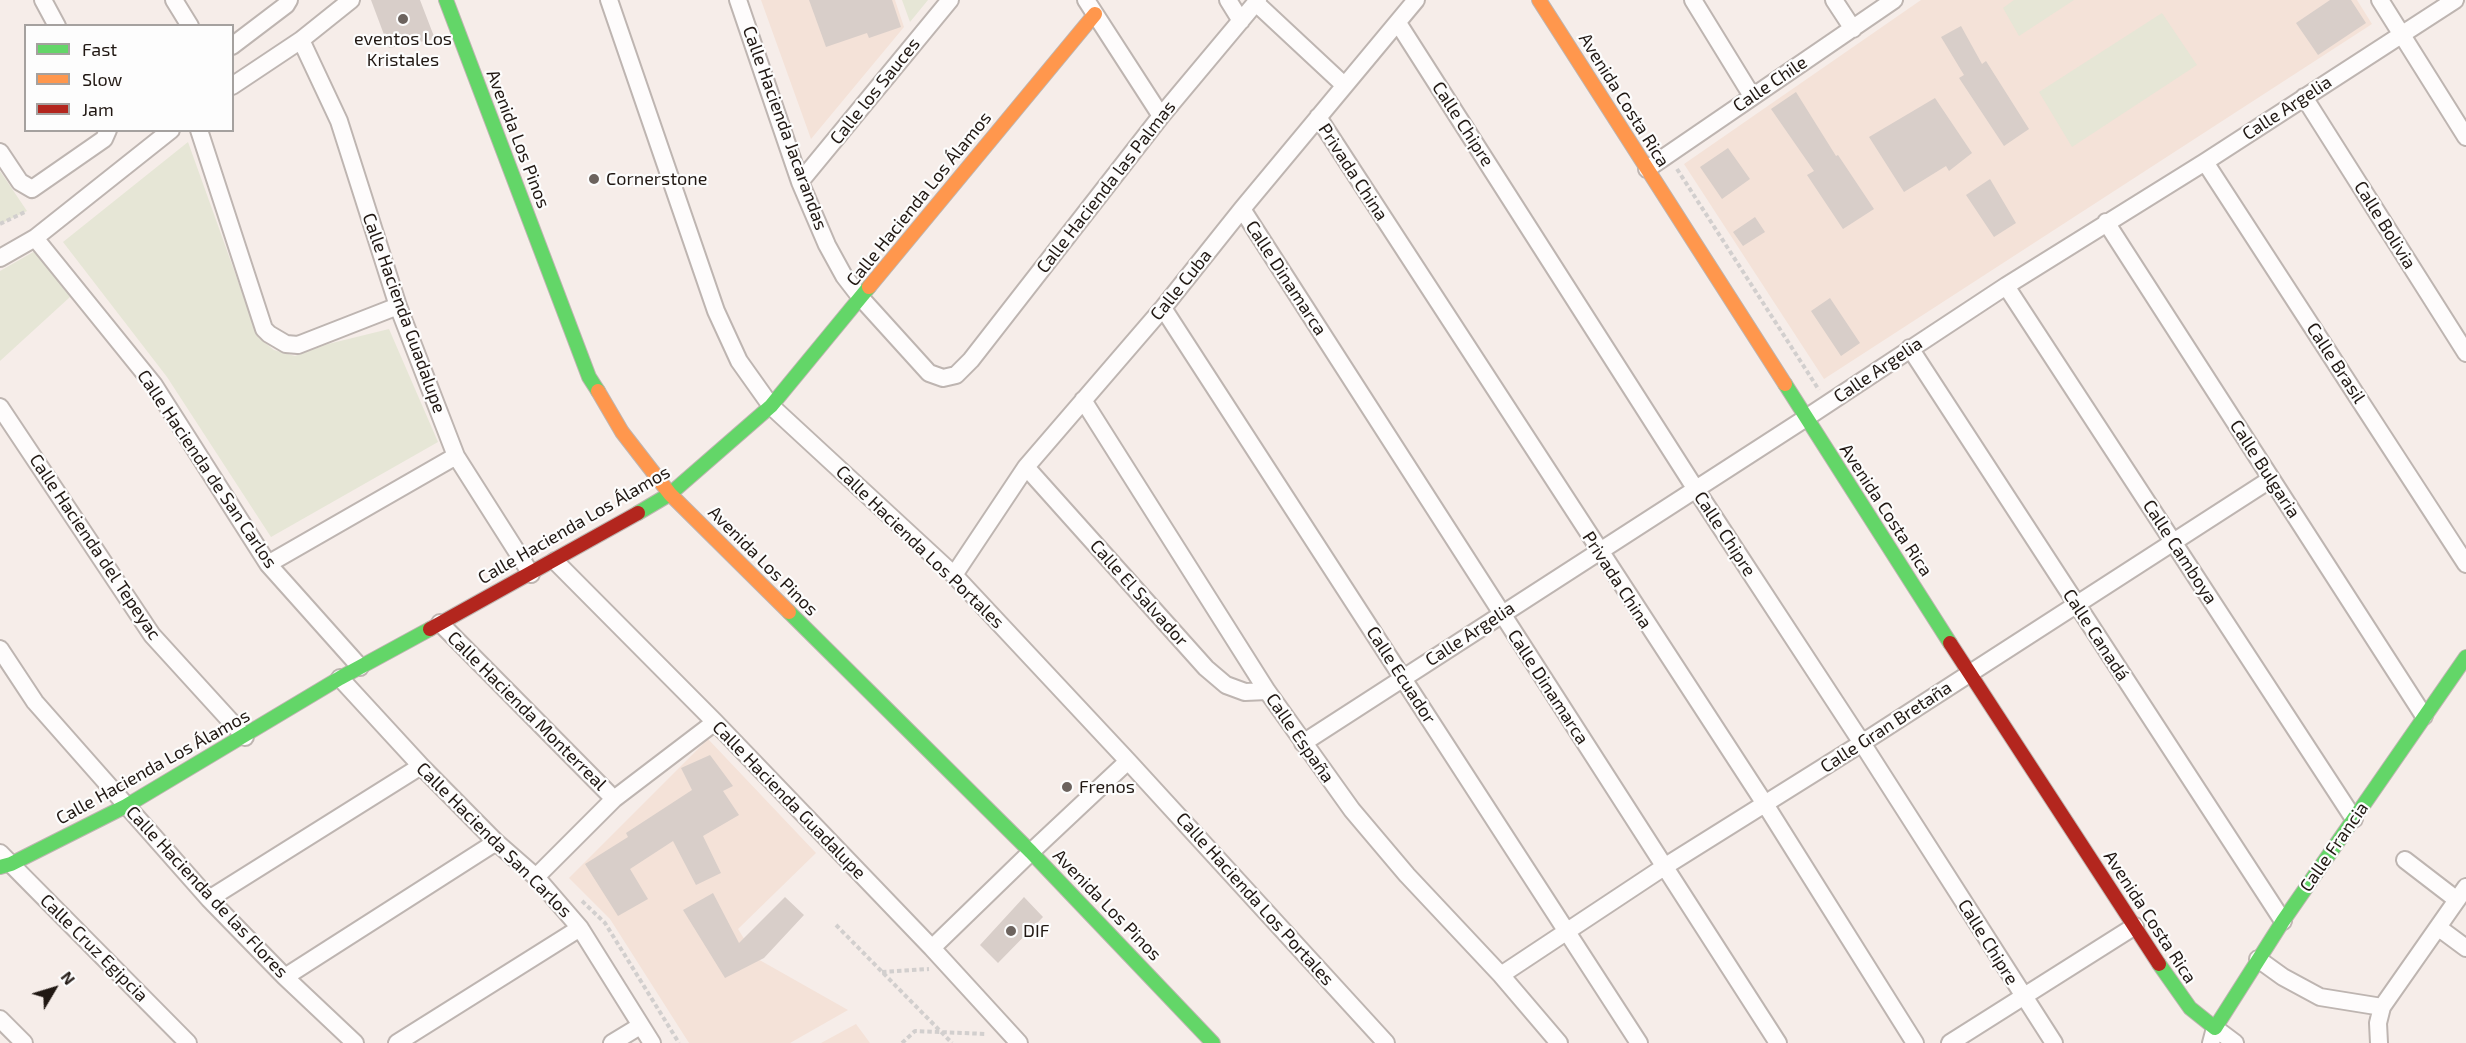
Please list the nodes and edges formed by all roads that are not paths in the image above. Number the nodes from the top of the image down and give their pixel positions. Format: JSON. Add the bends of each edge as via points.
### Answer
{"nodes":[{"id":1,"x":43,"y":0,"type":"edge"},
{"id":2,"x":174,"y":0,"type":"edge"},
{"id":3,"x":289,"y":0,"type":"edge"},
{"id":4,"x":351,"y":0,"type":"edge"},
{"id":5,"x":446,"y":0,"type":"edge"},
{"id":6,"x":609,"y":0,"type":"edge"},
{"id":7,"x":738,"y":0,"type":"edge"},
{"id":8,"x":950,"y":0,"type":"edge"},
{"id":9,"x":1228,"y":0,"type":"edge"},
{"id":10,"x":1416,"y":0,"type":"edge"},
{"id":11,"x":1539,"y":0,"type":"edge"},
{"id":12,"x":1693,"y":0,"type":"edge"},
{"id":13,"x":1834,"y":0,"type":"edge"},
{"id":14,"x":1894,"y":0,"type":"edge"},
{"id":15,"x":2380,"y":0,"type":"edge"},
{"id":16,"x":2455,"y":0,"type":"edge"},
{"id":17,"x":1257,"y":1,"type":"edge"},
{"id":18,"x":1090,"y":7,"type":"edge"},
{"id":19,"x":1241,"y":21,"type":"junction"},
{"id":20,"x":1398,"y":23,"type":"junction"},
{"id":21,"x":56,"y":24,"type":"edge"},
{"id":22,"x":189,"y":24,"type":"edge"},
{"id":23,"x":1853,"y":29,"type":"junction"},
{"id":24,"x":2402,"y":35,"type":"junction"},
{"id":25,"x":302,"y":40,"type":"junction"},
{"id":26,"x":234,"y":44,"type":"edge"},
{"id":27,"x":234,"y":85,"type":"edge"},
{"id":28,"x":1344,"y":85,"type":"junction"},
{"id":29,"x":1752,"y":96,"type":"junction"},
{"id":30,"x":2304,"y":97,"type":"junction"},
{"id":31,"x":1161,"y":116,"type":"junction"},
{"id":32,"x":1318,"y":117,"type":"junction"},
{"id":33,"x":107,"y":132,"type":"edge"},
{"id":34,"x":168,"y":132,"type":"edge"},
{"id":35,"x":199,"y":132,"type":"edge"},
{"id":36,"x":2466,"y":137,"type":"edge"},
{"id":37,"x":0,"y":152,"type":"edge"},
{"id":38,"x":2205,"y":162,"type":"junction"},
{"id":39,"x":1647,"y":169,"type":"junction"},
{"id":40,"x":800,"y":182,"type":"junction"},
{"id":41,"x":1242,"y":209,"type":"junction"},
{"id":42,"x":2106,"y":222,"type":"junction"},
{"id":43,"x":35,"y":238,"type":"junction"},
{"id":44,"x":0,"y":258,"type":"edge"},
{"id":45,"x":2006,"y":286,"type":"junction"},
{"id":46,"x":861,"y":298,"type":"junction"},
{"id":47,"x":398,"y":306,"type":"junction"},
{"id":48,"x":1163,"y":308,"type":"junction"},
{"id":49,"x":1910,"y":348,"type":"junction"},
{"id":50,"x":2466,"y":353,"type":"edge"},
{"id":51,"x":956,"y":375,"type":"joint"},
{"id":52,"x":1083,"y":400,"type":"junction"},
{"id":53,"x":0,"y":406,"type":"edge"},
{"id":54,"x":771,"y":406,"type":"junction"},
{"id":55,"x":1806,"y":418,"type":"junction"},
{"id":56,"x":456,"y":456,"type":"junction"},
{"id":57,"x":1026,"y":468,"type":"junction"},
{"id":58,"x":2271,"y":479,"type":"junction"},
{"id":59,"x":1695,"y":488,"type":"junction"},
{"id":60,"x":670,"y":494,"type":"junction"},
{"id":61,"x":2174,"y":542,"type":"junction"},
{"id":62,"x":1599,"y":551,"type":"junction"},
{"id":63,"x":555,"y":561,"type":"junction"},
{"id":64,"x":268,"y":564,"type":"junction"},
{"id":65,"x":2466,"y":564,"type":"edge"},
{"id":66,"x":531,"y":574,"type":"junction"},
{"id":67,"x":954,"y":575,"type":"junction"},
{"id":68,"x":2076,"y":604,"type":"junction"},
{"id":69,"x":1501,"y":614,"type":"junction"},
{"id":70,"x":440,"y":623,"type":"junction"},
{"id":71,"x":0,"y":649,"type":"edge"},
{"id":72,"x":2466,"y":657,"type":"edge"},
{"id":73,"x":360,"y":667,"type":"junction"},
{"id":74,"x":1970,"y":673,"type":"junction"},
{"id":75,"x":340,"y":678,"type":"junction"},
{"id":76,"x":1403,"y":678,"type":"junction"},
{"id":77,"x":1268,"y":691,"type":"junction"},
{"id":78,"x":2424,"y":716,"type":"junction"},
{"id":79,"x":715,"y":722,"type":"junction"},
{"id":80,"x":245,"y":737,"type":"junction"},
{"id":81,"x":1303,"y":743,"type":"junction"},
{"id":82,"x":1863,"y":743,"type":"junction"},
{"id":83,"x":1128,"y":761,"type":"junction"},
{"id":84,"x":422,"y":766,"type":"junction"},
{"id":85,"x":614,"y":799,"type":"junction"},
{"id":86,"x":1765,"y":804,"type":"junction"},
{"id":87,"x":126,"y":806,"type":"junction"},
{"id":88,"x":2354,"y":819,"type":"junction"},
{"id":89,"x":496,"y":842,"type":"junction"},
{"id":90,"x":1031,"y":852,"type":"junction"},
{"id":91,"x":2404,"y":860,"type":"dead end"},
{"id":92,"x":4,"y":861,"type":"edge"},
{"id":93,"x":1664,"y":867,"type":"junction"},
{"id":94,"x":536,"y":878,"type":"junction"},
{"id":95,"x":2462,"y":893,"type":"edge"},
{"id":96,"x":209,"y":899,"type":"junction"},
{"id":97,"x":2283,"y":921,"type":"junction"},
{"id":98,"x":2135,"y":926,"type":"junction"},
{"id":99,"x":580,"y":928,"type":"junction"},
{"id":100,"x":2439,"y":928,"type":"junction"},
{"id":101,"x":1568,"y":931,"type":"junction"},
{"id":102,"x":932,"y":948,"type":"junction"},
{"id":103,"x":2466,"y":948,"type":"edge"},
{"id":104,"x":2258,"y":959,"type":"junction"},
{"id":105,"x":1501,"y":975,"type":"junction"},
{"id":106,"x":285,"y":977,"type":"junction"},
{"id":107,"x":2023,"y":996,"type":"junction"},
{"id":108,"x":2382,"y":1007,"type":"junction"},
{"id":109,"x":0,"y":1018,"type":"edge"},
{"id":110,"x":640,"y":1026,"type":"junction"},
{"id":111,"x":2213,"y":1036,"type":"edge"},
{"id":112,"x":24,"y":1043,"type":"edge"},
{"id":113,"x":188,"y":1043,"type":"edge"},
{"id":114,"x":355,"y":1043,"type":"edge"},
{"id":115,"x":397,"y":1043,"type":"edge"},
{"id":116,"x":612,"y":1043,"type":"edge"},
{"id":117,"x":652,"y":1043,"type":"edge"},
{"id":118,"x":1019,"y":1043,"type":"edge"},
{"id":119,"x":1213,"y":1043,"type":"edge"},
{"id":120,"x":1386,"y":1043,"type":"edge"},
{"id":121,"x":1559,"y":1043,"type":"edge"},
{"id":122,"x":1639,"y":1043,"type":"edge"},
{"id":123,"x":1778,"y":1043,"type":"edge"},
{"id":124,"x":1915,"y":1043,"type":"edge"},
{"id":125,"x":1950,"y":1043,"type":"edge"},
{"id":126,"x":2054,"y":1043,"type":"edge"},
{"id":127,"x":2235,"y":1043,"type":"edge"},
{"id":128,"x":2379,"y":1043,"type":"edge"}],
"edges":[{"from":1,"to":21,"type":"street"},
{"from":2,"to":22,"type":"street"},
{"from":3,"to":26,"type":"street"},
{"from":4,"to":25,"type":"street"},
{"from":5,"to":60,"type":"street","name":"Avenida Los Pinos","via":[[589,377],[622,432]]},
{"from":6,"to":54,"type":"street","name":"Calle Hacienda Los Portales","via":[[716,311],[739,362]]},
{"from":7,"to":40,"type":"street","name":"Calle Hacienda Jacarandas"},
{"from":8,"to":40,"type":"street","name":"Calle los Sauces"},
{"from":9,"to":19,"type":"street"},
{"from":10,"to":20,"type":"street","name":"Calle Cuba"},
{"from":11,"to":39,"type":"street","name":"Avenida Costa Rica"},
{"from":12,"to":29,"type":"street"},
{"from":13,"to":23,"type":"street"},
{"from":14,"to":23,"type":"street","name":"Calle Chile"},
{"from":15,"to":24,"type":"street"},
{"from":16,"to":24,"type":"street","name":"Calle Argelia"},
{"from":17,"to":19,"type":"street","name":"Calle Hacienda las Palmas"},
{"from":17,"to":28,"type":"street"},
{"from":18,"to":31,"type":"street"},
{"from":18,"to":46,"type":"street","name":"Calle Hacienda Los Álamos"},
{"from":19,"to":31,"type":"street","name":"Calle Hacienda las Palmas"},
{"from":20,"to":28,"type":"street","name":"Calle Cuba"},
{"from":20,"to":59,"type":"street","name":"Calle Chipre"},
{"from":23,"to":29,"type":"street","name":"Calle Chile"},
{"from":24,"to":30,"type":"street","name":"Calle Argelia"},
{"from":24,"to":36,"type":"street"},
{"from":25,"to":27,"type":"street"},
{"from":25,"to":47,"type":"street","name":"Calle Hacienda Guadalupe","via":[[339,121]]},
{"from":28,"to":32,"type":"street","name":"Calle Cuba"},
{"from":29,"to":39,"type":"street","name":"Calle Chile"},
{"from":30,"to":38,"type":"street","name":"Calle Argelia"},
{"from":30,"to":50,"type":"street","name":"Calle Bolivia"},
{"from":31,"to":51,"type":"street","name":"Calle Hacienda las Palmas"},
{"from":32,"to":41,"type":"street","name":"Calle Cuba"},
{"from":32,"to":62,"type":"street","name":"Privada China"},
{"from":33,"to":37,"type":"street","via":[[104,139],[32,189],[20,182]]},
{"from":34,"to":43,"type":"street"},
{"from":35,"to":47,"type":"street","via":[[264,329],[269,334],[286,344],[298,345]]},
{"from":38,"to":42,"type":"street","name":"Calle Argelia"},
{"from":38,"to":65,"type":"street","name":"Calle Brasil"},
{"from":39,"to":55,"type":"street","name":"Avenida Costa Rica"},
{"from":40,"to":46,"type":"street","name":"Calle Hacienda Jacarandas","via":[[844,276]]},
{"from":41,"to":48,"type":"street","name":"Calle Cuba"},
{"from":41,"to":69,"type":"street","name":"Calle Dinamarca"},
{"from":42,"to":45,"type":"street","name":"Calle Argelia"},
{"from":42,"to":58,"type":"street","name":"Calle Bulgaria"},
{"from":43,"to":44,"type":"street"},
{"from":43,"to":64,"type":"street","name":"Calle Hacienda de San Carlos","via":[[154,385]]},
{"from":45,"to":49,"type":"street","name":"Calle Argelia"},
{"from":45,"to":61,"type":"street","name":"Calle Camboya"},
{"from":46,"to":51,"type":"street","name":"Calle Hacienda Jacarandas","via":[[929,373],[943,378]]},
{"from":46,"to":54,"type":"street","name":"Calle Hacienda Los Álamos"},
{"from":47,"to":56,"type":"street","name":"Calle Hacienda Guadalupe"},
{"from":48,"to":52,"type":"street","name":"Calle Cuba"},
{"from":48,"to":76,"type":"street","name":"Calle Ecuador"},
{"from":49,"to":55,"type":"street","name":"Calle Argelia"},
{"from":49,"to":68,"type":"street","name":"Calle Canadá"},
{"from":52,"to":57,"type":"street","name":"Calle Cuba"},
{"from":52,"to":77,"type":"street","name":"Calle España"},
{"from":53,"to":80,"type":"street","name":"Calle Hacienda del Tepeyac","via":[[152,635]]},
{"from":54,"to":60,"type":"street","name":"Calle Hacienda Los Álamos"},
{"from":54,"to":67,"type":"street","name":"Calle Hacienda Los Portales"},
{"from":55,"to":59,"type":"street","name":"Calle Argelia"},
{"from":55,"to":74,"type":"street","name":"Avenida Costa Rica"},
{"from":56,"to":64,"type":"street"},
{"from":56,"to":66,"type":"street","name":"Calle Hacienda Guadalupe"},
{"from":57,"to":67,"type":"street","name":"Calle Cuba"},
{"from":57,"to":77,"type":"street","name":"Calle El Salvador","via":[[1206,668],[1226,685],[1245,692]]},
{"from":58,"to":61,"type":"street","name":"Calle Gran Bretaña"},
{"from":58,"to":78,"type":"street","name":"Calle Bulgaria"},
{"from":59,"to":62,"type":"street","name":"Calle Argelia"},
{"from":59,"to":82,"type":"street","name":"Calle Chipre"},
{"from":60,"to":63,"type":"street","name":"Calle Hacienda Los Álamos"},
{"from":60,"to":90,"type":"street","name":"Avenida Los Pinos"},
{"from":61,"to":68,"type":"street","name":"Calle Gran Bretaña"},
{"from":61,"to":88,"type":"street","name":"Calle Camboya"},
{"from":62,"to":69,"type":"street","name":"Calle Argelia"},
{"from":62,"to":86,"type":"street","name":"Privada China"},
{"from":63,"to":66,"type":"street","name":"Calle Hacienda Los Álamos"},
{"from":63,"to":79,"type":"street","name":"Calle Hacienda Guadalupe"},
{"from":64,"to":73,"type":"street","name":"Calle Hacienda de San Carlos"},
{"from":66,"to":70,"type":"street","name":"Calle Hacienda Los Álamos"},
{"from":67,"to":83,"type":"street","name":"Calle Hacienda Los Portales"},
{"from":68,"to":74,"type":"street","name":"Calle Gran Bretaña"},
{"from":68,"to":97,"type":"street","name":"Calle Canadá"},
{"from":69,"to":76,"type":"street","name":"Calle Argelia"},
{"from":69,"to":93,"type":"street","name":"Calle Dinamarca"},
{"from":70,"to":73,"type":"street","name":"Calle Hacienda Los Álamos"},
{"from":70,"to":85,"type":"street","name":"Calle Hacienda Monterreal"},
{"from":71,"to":87,"type":"street","name":"Calle Hacienda de las Flores","via":[[35,702]]},
{"from":72,"to":78,"type":"street","name":"Calle Francia"},
{"from":73,"to":75,"type":"street","name":"Calle Hacienda Los Álamos"},
{"from":74,"to":82,"type":"street","name":"Calle Gran Bretaña"},
{"from":74,"to":98,"type":"street","name":"Avenida Costa Rica"},
{"from":75,"to":80,"type":"street","name":"Calle Hacienda Los Álamos"},
{"from":75,"to":84,"type":"street","name":"Calle Hacienda San Carlos"},
{"from":76,"to":81,"type":"street","name":"Calle Argelia"},
{"from":76,"to":101,"type":"street","name":"Calle Ecuador"},
{"from":77,"to":81,"type":"street","name":"Calle España"},
{"from":78,"to":88,"type":"street","name":"Calle Francia"},
{"from":79,"to":85,"type":"street"},
{"from":79,"to":102,"type":"street","name":"Calle Hacienda Guadalupe"},
{"from":80,"to":87,"type":"street","name":"Calle Hacienda Los Álamos"},
{"from":81,"to":105,"type":"street","name":"Calle España","via":[[1407,875]]},
{"from":82,"to":86,"type":"street","name":"Calle Gran Bretaña"},
{"from":82,"to":107,"type":"street","name":"Calle Chipre"},
{"from":83,"to":90,"type":"street"},
{"from":83,"to":120,"type":"street","name":"Calle Hacienda Los Portales"},
{"from":84,"to":89,"type":"street","name":"Calle Hacienda San Carlos"},
{"from":84,"to":96,"type":"street"},
{"from":85,"to":94,"type":"street"},
{"from":86,"to":93,"type":"street","name":"Calle Gran Bretaña"},
{"from":86,"to":124,"type":"street","name":"Privada China"},
{"from":87,"to":92,"type":"street","name":"Calle Hacienda Los Álamos"},
{"from":87,"to":96,"type":"street","name":"Calle Hacienda de las Flores"},
{"from":88,"to":97,"type":"street","name":"Calle Francia"},
{"from":89,"to":94,"type":"street","name":"Calle Hacienda San Carlos"},
{"from":89,"to":106,"type":"street"},
{"from":90,"to":102,"type":"street"},
{"from":90,"to":119,"type":"street","name":"Avenida Los Pinos"},
{"from":91,"to":95,"type":"street"},
{"from":92,"to":113,"type":"street","name":"Calle Cruz Egipcia"},
{"from":93,"to":101,"type":"street","name":"Calle Gran Bretaña"},
{"from":93,"to":123,"type":"street","name":"Calle Dinamarca"},
{"from":94,"to":99,"type":"street","name":"Calle Hacienda San Carlos"},
{"from":95,"to":100,"type":"street"},
{"from":96,"to":106,"type":"street","name":"Calle Hacienda de las Flores"},
{"from":97,"to":104,"type":"street","name":"Calle Francia"},
{"from":98,"to":107,"type":"street"},
{"from":98,"to":111,"type":"street","name":"Avenida Costa Rica","via":[[2178,993]]},
{"from":99,"to":110,"type":"street","name":"Calle Hacienda San Carlos"},
{"from":99,"to":115,"type":"street"},
{"from":100,"to":103,"type":"street"},
{"from":100,"to":108,"type":"street"},
{"from":101,"to":105,"type":"street","name":"Calle Gran Bretaña"},
{"from":101,"to":122,"type":"street","name":"Calle Ecuador"},
{"from":102,"to":118,"type":"street","name":"Calle Hacienda Guadalupe"},
{"from":104,"to":108,"type":"street","via":[[2320,998]]},
{"from":104,"to":111,"type":"street","name":"Calle Francia"},
{"from":105,"to":121,"type":"street","name":"Calle España"},
{"from":106,"to":114,"type":"street","name":"Calle Hacienda de las Flores"},
{"from":107,"to":125,"type":"street"},
{"from":107,"to":126,"type":"street","name":"Calle Chipre"},
{"from":108,"to":128,"type":"street"},
{"from":109,"to":112,"type":"street"},
{"from":110,"to":116,"type":"street"},
{"from":110,"to":117,"type":"street","name":"Calle Hacienda San Carlos"},
{"from":111,"to":127,"type":"street"}]}
